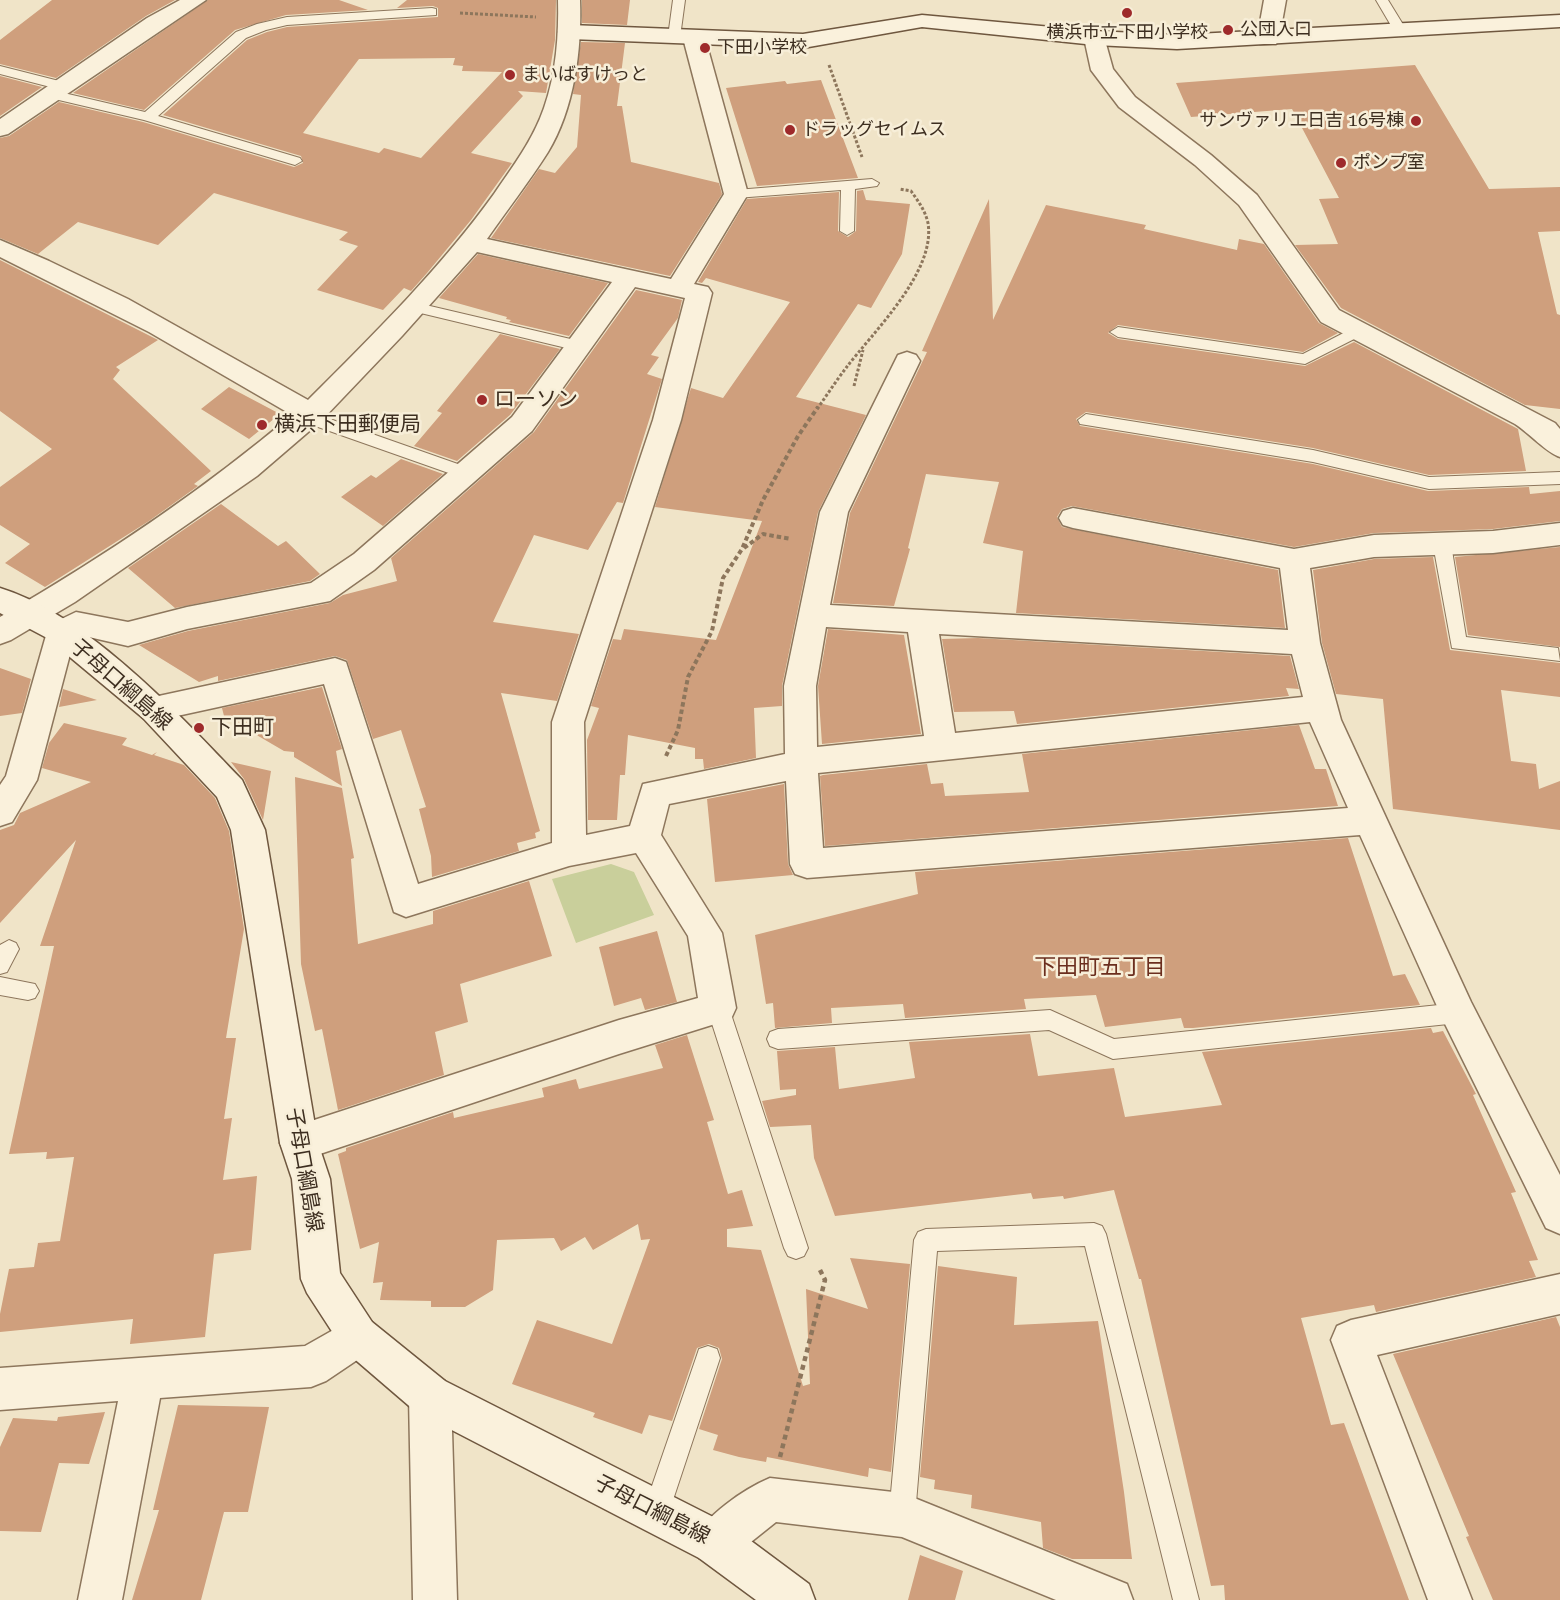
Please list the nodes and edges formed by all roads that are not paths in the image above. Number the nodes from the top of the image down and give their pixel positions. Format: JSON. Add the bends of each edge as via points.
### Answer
{"nodes":[{"id":1,"x":195,"y":0,"type":"edge"},
{"id":2,"x":679,"y":0,"type":"edge"},
{"id":3,"x":1275,"y":0,"type":"edge"},
{"id":4,"x":1382,"y":0,"type":"edge"},
{"id":5,"x":432,"y":12,"type":"road end"},
{"id":6,"x":569,"y":17,"type":"edge"},
{"id":7,"x":1560,"y":21,"type":"edge"},
{"id":8,"x":1401,"y":31,"type":"junction"},
{"id":9,"x":684,"y":38,"type":"junction"},
{"id":10,"x":1095,"y":38,"type":"junction"},
{"id":11,"x":1268,"y":39,"type":"junction"},
{"id":12,"x":0,"y":70,"type":"edge"},
{"id":13,"x":56,"y":90,"type":"junction"},
{"id":14,"x":148,"y":117,"type":"junction"},
{"id":15,"x":2,"y":126,"type":"edge"},
{"id":16,"x":295,"y":161,"type":"dead end"},
{"id":17,"x":872,"y":183,"type":"road end"},
{"id":18,"x":848,"y":185,"type":"junction"},
{"id":19,"x":736,"y":194,"type":"junction"},
{"id":20,"x":847,"y":231,"type":"dead end"},
{"id":21,"x":471,"y":243,"type":"junction"},
{"id":22,"x":0,"y":248,"type":"edge"},
{"id":23,"x":629,"y":277,"type":"junction"},
{"id":24,"x":679,"y":287,"type":"junction"},
{"id":25,"x":413,"y":307,"type":"junction"},
{"id":26,"x":1357,"y":331,"type":"junction"},
{"id":27,"x":1118,"y":332,"type":"dead end"},
{"id":28,"x":579,"y":346,"type":"junction"},
{"id":29,"x":907,"y":361,"type":"dead end"},
{"id":30,"x":309,"y":415,"type":"junction"},
{"id":31,"x":1086,"y":420,"type":"dead end"},
{"id":32,"x":1555,"y":436,"type":"edge"},
{"id":33,"x":466,"y":473,"type":"junction"},
{"id":34,"x":1560,"y":478,"type":"edge"},
{"id":35,"x":1073,"y":518,"type":"dead end"},
{"id":36,"x":1560,"y":534,"type":"edge"},
{"id":37,"x":1442,"y":544,"type":"junction"},
{"id":38,"x":1294,"y":560,"type":"junction"},
{"id":39,"x":813,"y":615,"type":"junction"},
{"id":40,"x":22,"y":620,"type":"edge"},
{"id":41,"x":922,"y":621,"type":"junction"},
{"id":42,"x":1305,"y":643,"type":"junction"},
{"id":43,"x":1558,"y":655,"type":"dead end"},
{"id":44,"x":1321,"y":708,"type":"junction"},
{"id":45,"x":154,"y":709,"type":"junction"},
{"id":46,"x":941,"y":745,"type":"junction"},
{"id":47,"x":801,"y":762,"type":"junction"},
{"id":48,"x":0,"y":812,"type":"edge"},
{"id":49,"x":1370,"y":820,"type":"junction"},
{"id":50,"x":644,"y":837,"type":"junction"},
{"id":51,"x":569,"y":852,"type":"junction"},
{"id":52,"x":0,"y":987,"type":"edge"},
{"id":53,"x":28,"y":991,"type":"dead end"},
{"id":54,"x":718,"y":1008,"type":"junction"},
{"id":55,"x":1458,"y":1013,"type":"junction"},
{"id":56,"x":778,"y":1039,"type":"dead end"},
{"id":57,"x":299,"y":1143,"type":"junction"},
{"id":58,"x":1560,"y":1215,"type":"edge"},
{"id":59,"x":796,"y":1248,"type":"road end"},
{"id":60,"x":1560,"y":1293,"type":"edge"},
{"id":61,"x":358,"y":1336,"type":"junction"},
{"id":62,"x":708,"y":1358,"type":"dead end"},
{"id":63,"x":143,"y":1378,"type":"junction"},
{"id":64,"x":0,"y":1389,"type":"edge"},
{"id":65,"x":430,"y":1396,"type":"junction"},
{"id":66,"x":656,"y":1512,"type":"junction"},
{"id":67,"x":902,"y":1515,"type":"junction"},
{"id":68,"x":715,"y":1542,"type":"junction"},
{"id":69,"x":100,"y":1600,"type":"edge"},
{"id":70,"x":435,"y":1600,"type":"edge"},
{"id":71,"x":793,"y":1600,"type":"edge"},
{"id":72,"x":1111,"y":1600,"type":"edge"},
{"id":73,"x":1186,"y":1600,"type":"edge"},
{"id":74,"x":1450,"y":1600,"type":"edge"}],
"edges":[{"from":1,"to":13,"type":"street"},
{"from":2,"to":9,"type":"lane"},
{"from":3,"to":11,"type":"street"},
{"from":4,"to":8,"type":"lane"},
{"from":5,"to":14,"type":"lane","via":[[287,21],[262,27],[241,35]]},
{"from":6,"to":9,"type":"street"},
{"from":6,"to":21,"type":"street","via":[[556,107],[537,150]]},
{"from":7,"to":8,"type":"street"},
{"from":8,"to":11,"type":"street"},
{"from":9,"to":10,"type":"street","via":[[820,39],[922,21]]},
{"from":9,"to":19,"type":"street"},
{"from":10,"to":11,"type":"street","via":[[1143,42]]},
{"from":10,"to":26,"type":"street","via":[[1102,69],[1127,102],[1248,200],[1330,316]]},
{"from":12,"to":13,"type":"lane"},
{"from":13,"to":14,"type":"lane"},
{"from":13,"to":15,"type":"street"},
{"from":14,"to":16,"type":"lane"},
{"from":17,"to":18,"type":"lane"},
{"from":18,"to":19,"type":"lane"},
{"from":18,"to":20,"type":"lane"},
{"from":19,"to":24,"type":"street"},
{"from":21,"to":23,"type":"street"},
{"from":21,"to":25,"type":"street"},
{"from":22,"to":30,"type":"street","via":[[142,316]]},
{"from":23,"to":24,"type":"street"},
{"from":23,"to":28,"type":"street"},
{"from":24,"to":51,"type":"street","via":[[699,293],[667,420],[568,722]]},
{"from":25,"to":28,"type":"lane"},
{"from":25,"to":30,"type":"street"},
{"from":26,"to":27,"type":"lane","via":[[1305,359]]},
{"from":26,"to":32,"type":"street"},
{"from":28,"to":33,"type":"street","via":[[522,424]]},
{"from":29,"to":39,"type":"street","via":[[834,512]]},
{"from":30,"to":33,"type":"lane"},
{"from":30,"to":40,"type":"street","via":[[247,469]]},
{"from":31,"to":34,"type":"lane","via":[[1313,456],[1429,483]]},
{"from":33,"to":40,"type":"street","via":[[364,562],[319,593],[187,618],[128,634],[76,623]]},
{"from":35,"to":38,"type":"street"},
{"from":36,"to":37,"type":"street"},
{"from":37,"to":38,"type":"street","via":[[1374,546]]},
{"from":37,"to":43,"type":"lane","via":[[1458,643]]},
{"from":38,"to":42,"type":"street"},
{"from":39,"to":41,"type":"street"},
{"from":39,"to":47,"type":"street","via":[[800,686]]},
{"from":40,"to":45,"type":"street","name":"子母口綱島線"},
{"from":40,"to":48,"type":"street","via":[[21,780]]},
{"from":41,"to":42,"type":"street"},
{"from":41,"to":46,"type":"street"},
{"from":42,"to":44,"type":"street"},
{"from":44,"to":46,"type":"street"},
{"from":44,"to":49,"type":"street"},
{"from":45,"to":51,"type":"street","via":[[335,670],[406,902]]},
{"from":45,"to":57,"type":"street","name":"子母口綱島線","via":[[230,789],[248,830]]},
{"from":46,"to":47,"type":"street"},
{"from":47,"to":49,"type":"street","via":[[807,864]]},
{"from":47,"to":50,"type":"street","via":[[775,771],[655,793]]},
{"from":49,"to":55,"type":"street"},
{"from":50,"to":51,"type":"street"},
{"from":50,"to":54,"type":"street","via":[[705,933]]},
{"from":52,"to":53,"type":"lane"},
{"from":54,"to":57,"type":"street","via":[[619,1036]]},
{"from":54,"to":59,"type":"lane"},
{"from":55,"to":56,"type":"lane","via":[[1113,1049],[1050,1020]]},
{"from":55,"to":58,"type":"street"},
{"from":57,"to":61,"type":"street","name":"子母口綱島線","via":[[310,1179],[321,1279]]},
{"from":60,"to":74,"type":"street","via":[[1351,1340]]},
{"from":61,"to":63,"type":"street","via":[[311,1366]]},
{"from":61,"to":65,"type":"street","name":"子母口綱島線"},
{"from":62,"to":66,"type":"lane"},
{"from":63,"to":64,"type":"street"},
{"from":63,"to":69,"type":"street"},
{"from":65,"to":66,"type":"street","name":"子母口綱島線"},
{"from":65,"to":70,"type":"street"},
{"from":66,"to":68,"type":"street","name":"子母口綱島線"},
{"from":67,"to":68,"type":"street","via":[[770,1500]]},
{"from":67,"to":72,"type":"street"},
{"from":67,"to":73,"type":"lane","via":[[926,1240],[1094,1234]]},
{"from":68,"to":71,"type":"street","name":"子母口綱島線"}]}
